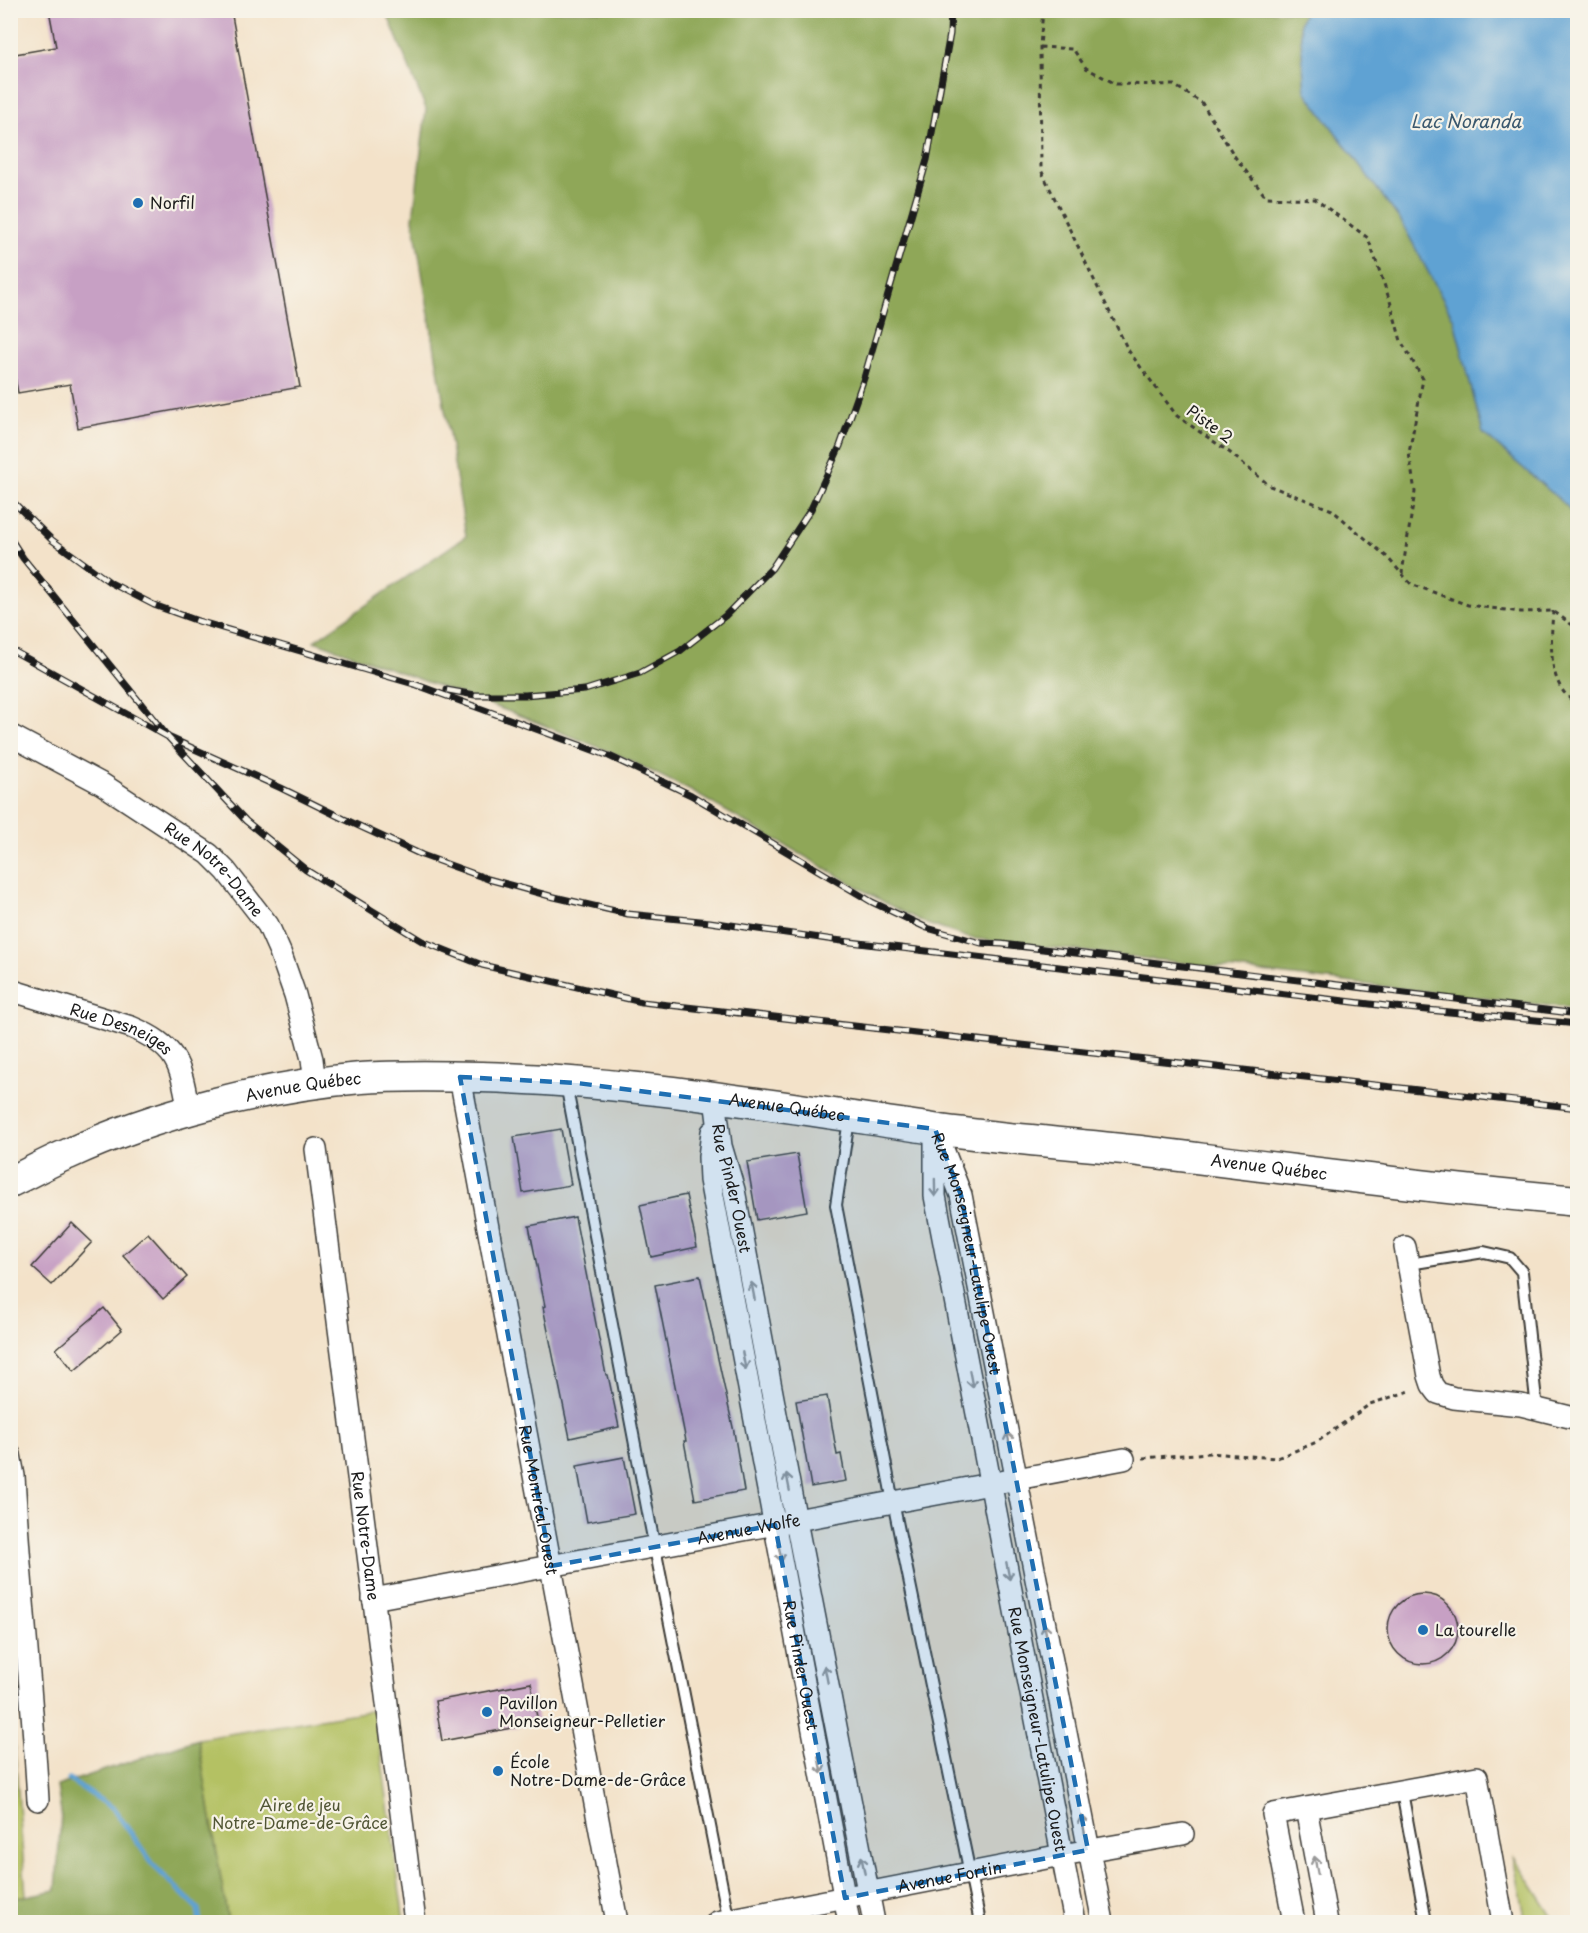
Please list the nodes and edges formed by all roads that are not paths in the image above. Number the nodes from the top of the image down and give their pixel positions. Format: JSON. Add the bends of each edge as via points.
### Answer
{"nodes":[{"id":1,"x":10,"y":735,"type":"edge"},
{"id":2,"x":10,"y":990,"type":"edge"},
{"id":3,"x":460,"y":1077,"type":"junction"},
{"id":4,"x":565,"y":1081,"type":"junction"},
{"id":5,"x":315,"y":1084,"type":"junction"},
{"id":6,"x":715,"y":1098,"type":"junction"},
{"id":7,"x":189,"y":1111,"type":"junction"},
{"id":8,"x":850,"y":1116,"type":"junction"},
{"id":9,"x":935,"y":1129,"type":"junction"},
{"id":10,"x":316,"y":1149,"type":"dead end"},
{"id":11,"x":10,"y":1182,"type":"edge"},
{"id":12,"x":1578,"y":1201,"type":"edge"},
{"id":13,"x":1407,"y":1255,"type":"joint"},
{"id":14,"x":1537,"y":1409,"type":"junction"},
{"id":15,"x":1578,"y":1419,"type":"edge"},
{"id":16,"x":10,"y":1455,"type":"edge"},
{"id":17,"x":1124,"y":1459,"type":"road end"},
{"id":18,"x":1016,"y":1478,"type":"junction"},
{"id":19,"x":991,"y":1483,"type":"junction"},
{"id":20,"x":892,"y":1502,"type":"junction"},
{"id":21,"x":796,"y":1521,"type":"junction"},
{"id":22,"x":774,"y":1525,"type":"junction"},
{"id":23,"x":654,"y":1547,"type":"junction"},
{"id":24,"x":551,"y":1566,"type":"junction"},
{"id":25,"x":373,"y":1599,"type":"junction"},
{"id":26,"x":1402,"y":1791,"type":"junction"},
{"id":27,"x":38,"y":1800,"type":"dead end"},
{"id":28,"x":1306,"y":1808,"type":"junction"},
{"id":29,"x":1183,"y":1834,"type":"dead end"},
{"id":30,"x":1088,"y":1850,"type":"junction"},
{"id":31,"x":1062,"y":1855,"type":"junction"},
{"id":32,"x":971,"y":1874,"type":"junction"},
{"id":33,"x":869,"y":1893,"type":"junction"},
{"id":34,"x":845,"y":1898,"type":"junction"},
{"id":35,"x":725,"y":1922,"type":"edge"},
{"id":36,"x":415,"y":1923,"type":"edge"},
{"id":37,"x":617,"y":1923,"type":"edge"},
{"id":38,"x":849,"y":1923,"type":"edge"},
{"id":39,"x":874,"y":1923,"type":"edge"},
{"id":40,"x":980,"y":1923,"type":"edge"},
{"id":41,"x":1075,"y":1923,"type":"edge"},
{"id":42,"x":1103,"y":1923,"type":"edge"},
{"id":43,"x":1294,"y":1923,"type":"edge"},
{"id":44,"x":1327,"y":1923,"type":"edge"},
{"id":45,"x":1426,"y":1923,"type":"edge"},
{"id":46,"x":1503,"y":1923,"type":"edge"}],
"edges":[{"from":1,"to":5,"type":"street","name":"Rue Notre-Dame","via":[[102,784],[209,854],[226,871],[268,925],[280,952],[298,1004]]},
{"from":2,"to":7,"type":"street","name":"Rue Desneiges","via":[[150,1035],[165,1046],[180,1067]]},
{"from":3,"to":4,"type":"main road","name":"Avenue Québec"},
{"from":3,"to":5,"type":"main road","name":"Avenue Québec","via":[[361,1078]]},
{"from":3,"to":24,"type":"street","name":"Rue Montréal Ouest"},
{"from":4,"to":6,"type":"main road","name":"Avenue Québec"},
{"from":4,"to":23,"type":"lane"},
{"from":5,"to":7,"type":"main road","name":"Avenue Québec"},
{"from":6,"to":8,"type":"main road","name":"Avenue Québec"},
{"from":21,"to":6,"type":"street","name":"Rue Pinder Ouest","one_way":true,"via":[[734,1190],[719,1139]]},
{"from":6,"to":22,"type":"street","name":"Rue Pinder Ouest","one_way":true,"via":[[710,1180]]},
{"from":7,"to":11,"type":"main road","name":"Avenue Québec","via":[[114,1135]]},
{"from":8,"to":9,"type":"main road","name":"Avenue Québec"},
{"from":8,"to":20,"type":"lane","via":[[836,1205]]},
{"from":9,"to":12,"type":"main road","name":"Avenue Québec"},
{"from":18,"to":9,"type":"street","name":"Rue Monseigneur-Latulipe Ouest","one_way":true,"via":[[961,1195]]},
{"from":9,"to":19,"type":"street","name":"Rue Monseigneur-Latulipe Ouest","one_way":true,"via":[[935,1196]]},
{"from":10,"to":25,"type":"street","name":"Rue Notre-Dame"},
{"from":13,"to":14,"type":"street","via":[[1431,1385],[1454,1398]]},
{"from":13,"to":14,"type":"lane","via":[[1484,1252],[1510,1258],[1522,1272]]},
{"from":14,"to":15,"type":"street"},
{"from":16,"to":27,"type":"street"},
{"from":17,"to":18,"type":"street","name":"Avenue Wolfe"},
{"from":18,"to":19,"type":"street","name":"Avenue Wolfe"},
{"from":30,"to":18,"type":"street","name":"Rue Monseigneur-Latulipe Ouest","one_way":true},
{"from":19,"to":20,"type":"street","name":"Avenue Wolfe"},
{"from":19,"to":31,"type":"street","name":"Rue Monseigneur-Latulipe Ouest","one_way":true},
{"from":20,"to":21,"type":"street","name":"Avenue Wolfe"},
{"from":20,"to":32,"type":"lane"},
{"from":21,"to":22,"type":"street","name":"Avenue Wolfe"},
{"from":33,"to":21,"type":"street","name":"Rue Pinder Ouest","one_way":true},
{"from":22,"to":23,"type":"street","name":"Avenue Wolfe"},
{"from":22,"to":34,"type":"street","name":"Rue Pinder Ouest","one_way":true},
{"from":23,"to":24,"type":"street","name":"Avenue Wolfe"},
{"from":23,"to":35,"type":"lane"},
{"from":24,"to":25,"type":"street","name":"Avenue Wolfe"},
{"from":24,"to":37,"type":"street","name":"Rue Montréal Ouest"},
{"from":25,"to":36,"type":"street","name":"Rue Notre-Dame"},
{"from":26,"to":28,"type":"street"},
{"from":26,"to":45,"type":"lane"},
{"from":26,"to":46,"type":"street","via":[[1477,1777]]},
{"from":28,"to":43,"type":"street","via":[[1273,1814]]},
{"from":44,"to":28,"type":"street","one_way":true},
{"from":29,"to":30,"type":"street","name":"Avenue Fortin"},
{"from":30,"to":31,"type":"street","name":"Avenue Fortin"},
{"from":30,"to":42,"type":"street","name":"Rue Monseigneur-Latulipe Ouest"},
{"from":31,"to":32,"type":"street","name":"Avenue Fortin"},
{"from":31,"to":41,"type":"street","name":"Rue Monseigneur-Latulipe Ouest"},
{"from":32,"to":33,"type":"street","name":"Avenue Fortin"},
{"from":32,"to":40,"type":"lane"},
{"from":33,"to":34,"type":"street","name":"Avenue Fortin"},
{"from":33,"to":39,"type":"street","name":"Rue Pinder Ouest"},
{"from":34,"to":35,"type":"street","name":"Avenue Fortin"},
{"from":34,"to":38,"type":"street","name":"Rue Pinder Ouest"}]}
